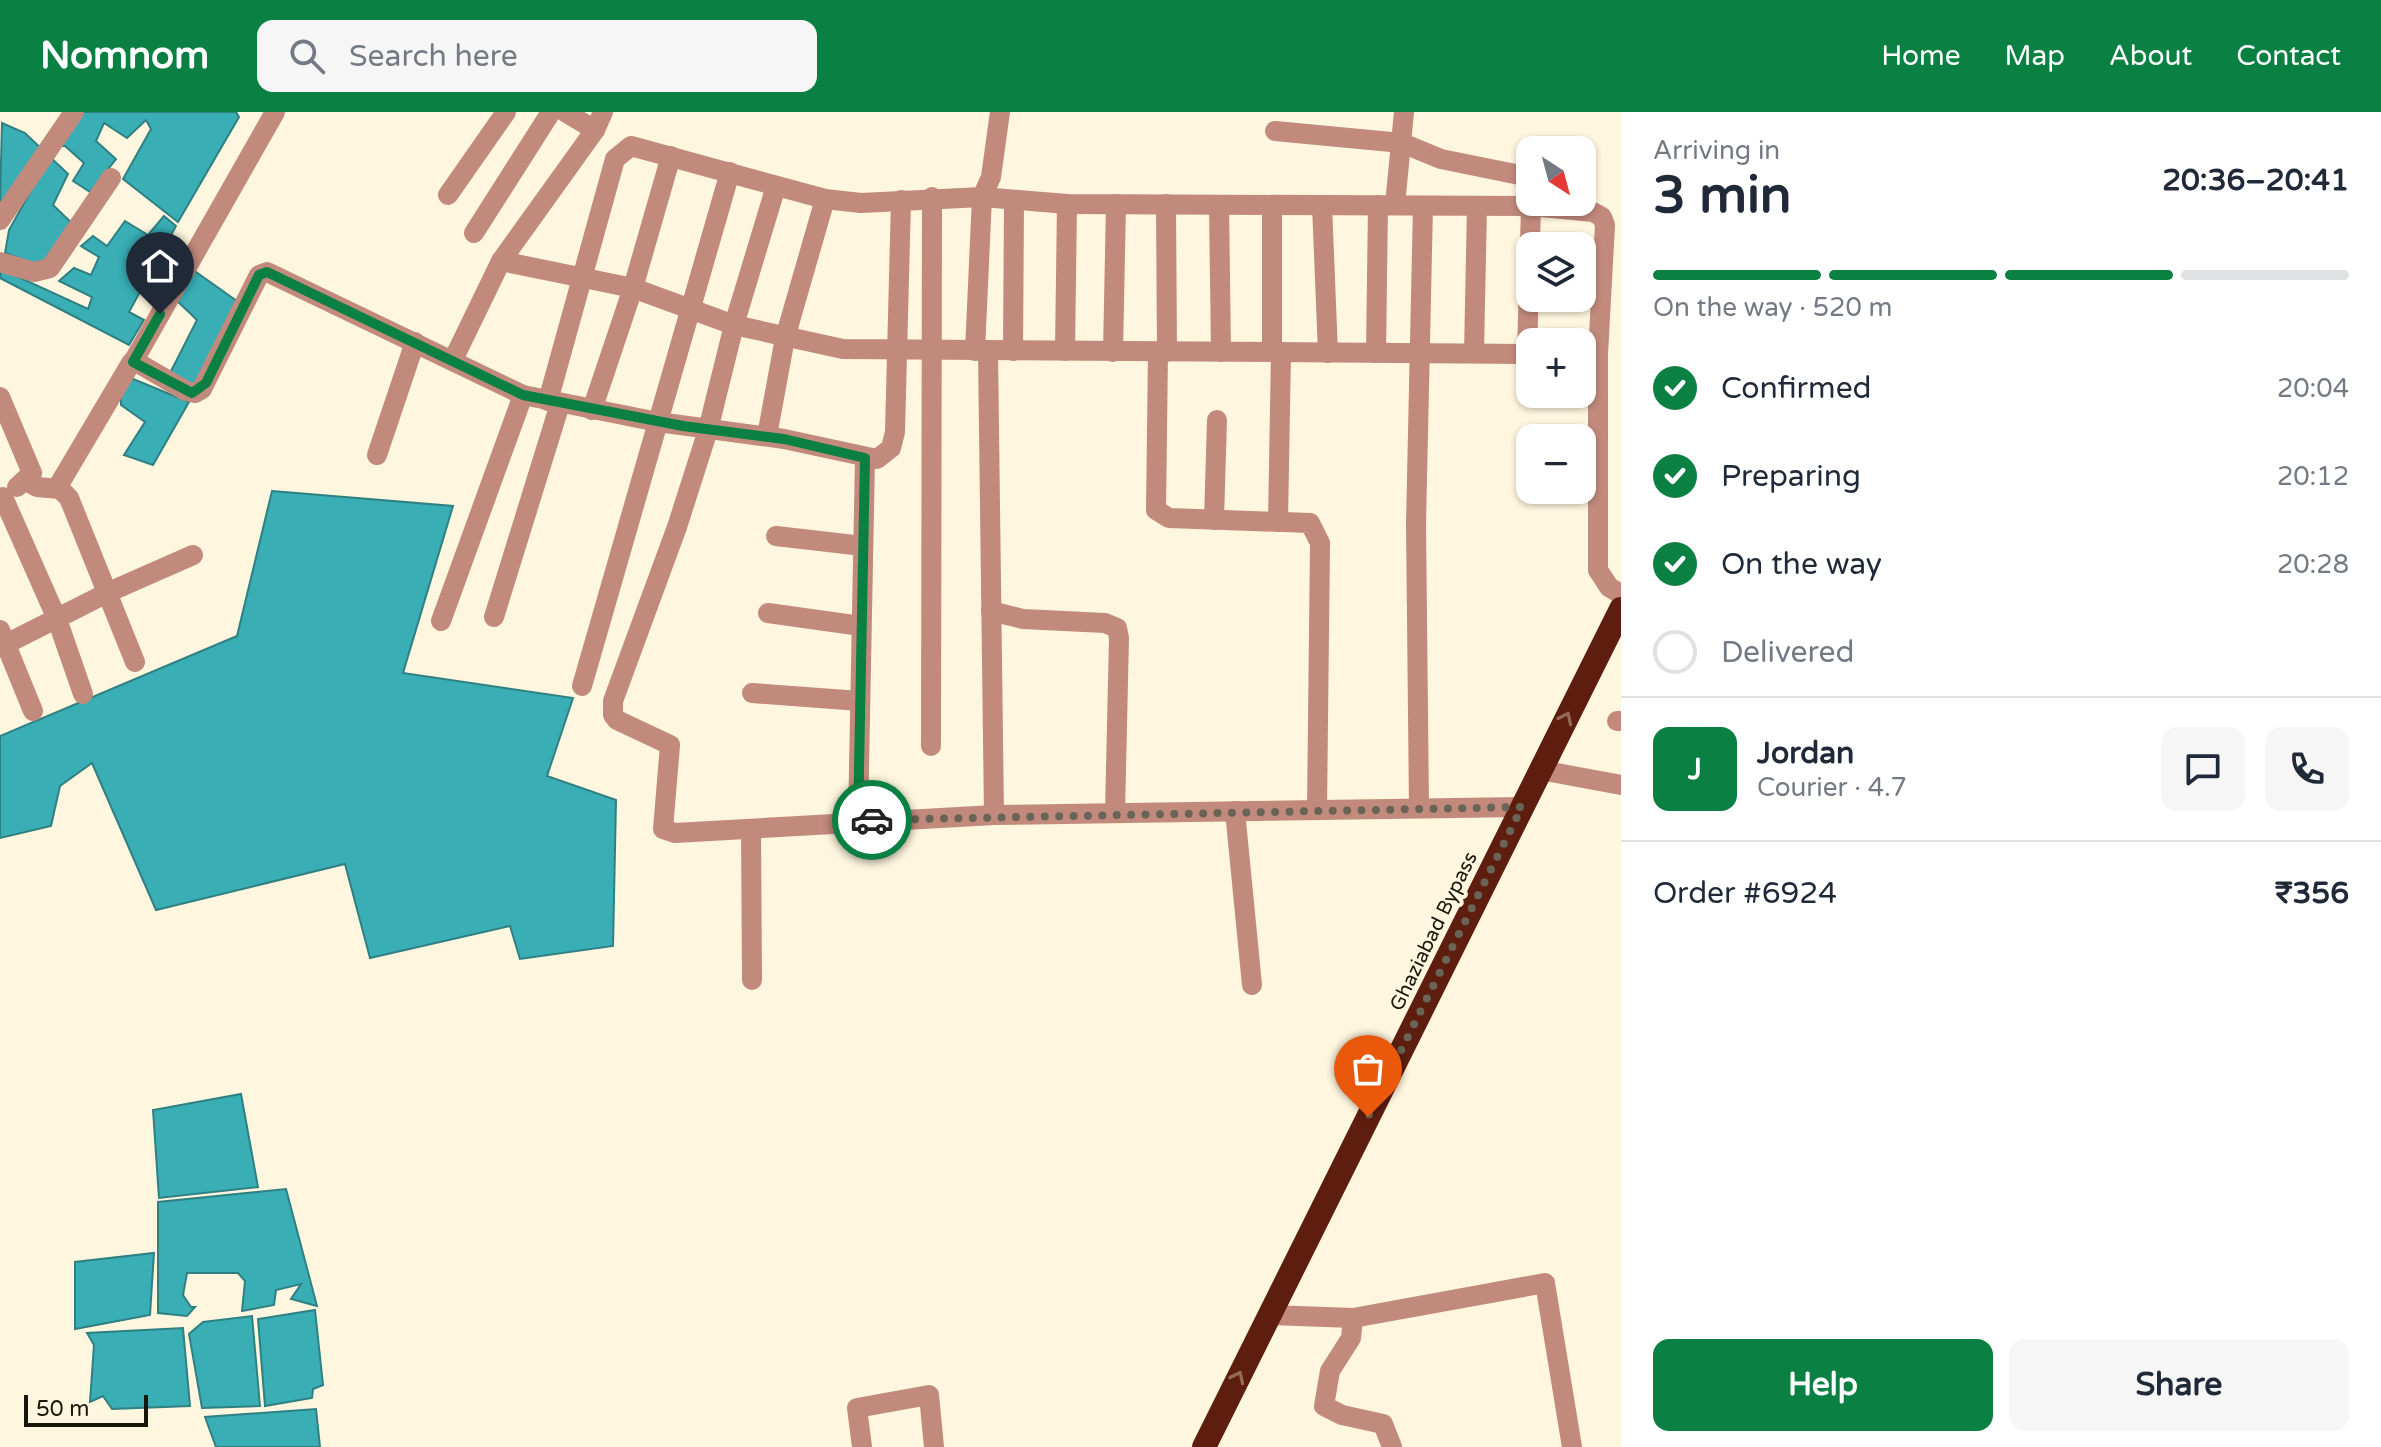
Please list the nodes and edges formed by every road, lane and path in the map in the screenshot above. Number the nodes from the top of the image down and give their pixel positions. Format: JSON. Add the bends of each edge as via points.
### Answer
{"nodes":[{"id":1,"x":74,"y":112,"type":"edge"},
{"id":2,"x":275,"y":112,"type":"edge"},
{"id":3,"x":506,"y":112,"type":"edge"},
{"id":4,"x":563,"y":112,"type":"edge"},
{"id":5,"x":1000,"y":112,"type":"edge"},
{"id":6,"x":1404,"y":112,"type":"edge"},
{"id":7,"x":599,"y":121,"type":"edge"},
{"id":8,"x":1275,"y":131,"type":"dead end"},
{"id":9,"x":1402,"y":143,"type":"junction"},
{"id":10,"x":671,"y":156,"type":"junction"},
{"id":11,"x":730,"y":172,"type":"junction"},
{"id":12,"x":1516,"y":174,"type":"edge"},
{"id":13,"x":111,"y":178,"type":"dead end"},
{"id":14,"x":776,"y":186,"type":"junction"},
{"id":15,"x":448,"y":195,"type":"dead end"},
{"id":16,"x":932,"y":197,"type":"junction"},
{"id":17,"x":982,"y":197,"type":"junction"},
{"id":18,"x":825,"y":199,"type":"junction"},
{"id":19,"x":901,"y":200,"type":"junction"},
{"id":20,"x":1014,"y":202,"type":"junction"},
{"id":21,"x":1067,"y":204,"type":"junction"},
{"id":22,"x":1116,"y":204,"type":"junction"},
{"id":23,"x":1166,"y":204,"type":"junction"},
{"id":24,"x":1219,"y":205,"type":"junction"},
{"id":25,"x":1272,"y":205,"type":"junction"},
{"id":26,"x":1322,"y":205,"type":"junction"},
{"id":27,"x":1386,"y":205,"type":"junction"},
{"id":28,"x":1423,"y":206,"type":"junction"},
{"id":29,"x":1477,"y":206,"type":"junction"},
{"id":30,"x":1516,"y":206,"type":"edge"},
{"id":31,"x":1596,"y":213,"type":"edge"},
{"id":32,"x":1531,"y":216,"type":"edge"},
{"id":33,"x":0,"y":220,"type":"edge"},
{"id":34,"x":474,"y":233,"type":"dead end"},
{"id":35,"x":501,"y":261,"type":"junction"},
{"id":36,"x":0,"y":262,"type":"edge"},
{"id":37,"x":580,"y":278,"type":"junction"},
{"id":38,"x":633,"y":288,"type":"junction"},
{"id":39,"x":688,"y":310,"type":"junction"},
{"id":40,"x":734,"y":325,"type":"junction"},
{"id":41,"x":1529,"y":328,"type":"edge"},
{"id":42,"x":1593,"y":328,"type":"edge"},
{"id":43,"x":785,"y":338,"type":"junction"},
{"id":44,"x":415,"y":342,"type":"junction"},
{"id":45,"x":897,"y":351,"type":"junction"},
{"id":46,"x":931,"y":351,"type":"junction"},
{"id":47,"x":981,"y":351,"type":"junction"},
{"id":48,"x":1013,"y":351,"type":"junction"},
{"id":49,"x":1065,"y":351,"type":"junction"},
{"id":50,"x":1113,"y":352,"type":"junction"},
{"id":51,"x":1162,"y":352,"type":"junction"},
{"id":52,"x":1221,"y":352,"type":"junction"},
{"id":53,"x":1277,"y":352,"type":"junction"},
{"id":54,"x":1328,"y":353,"type":"junction"},
{"id":55,"x":1376,"y":353,"type":"junction"},
{"id":56,"x":1420,"y":353,"type":"junction"},
{"id":57,"x":1474,"y":353,"type":"junction"},
{"id":58,"x":1516,"y":354,"type":"edge"},
{"id":59,"x":453,"y":360,"type":"junction"},
{"id":60,"x":133,"y":362,"type":"junction"},
{"id":61,"x":523,"y":395,"type":"junction"},
{"id":62,"x":0,"y":397,"type":"edge"},
{"id":63,"x":554,"y":402,"type":"junction"},
{"id":64,"x":1592,"y":408,"type":"edge"},
{"id":65,"x":592,"y":410,"type":"junction"},
{"id":66,"x":1217,"y":420,"type":"dead end"},
{"id":67,"x":658,"y":422,"type":"junction"},
{"id":68,"x":6,"y":427,"type":"edge"},
{"id":69,"x":708,"y":430,"type":"junction"},
{"id":70,"x":767,"y":436,"type":"junction"},
{"id":71,"x":377,"y":455,"type":"dead end"},
{"id":72,"x":865,"y":458,"type":"junction"},
{"id":73,"x":26,"y":481,"type":"junction"},
{"id":74,"x":57,"y":488,"type":"junction"},
{"id":75,"x":2,"y":497,"type":"edge"},
{"id":76,"x":1214,"y":520,"type":"junction"},
{"id":77,"x":1278,"y":522,"type":"junction"},
{"id":78,"x":776,"y":536,"type":"dead end"},
{"id":79,"x":863,"y":546,"type":"junction"},
{"id":80,"x":193,"y":555,"type":"dead end"},
{"id":81,"x":109,"y":592,"type":"junction"},
{"id":82,"x":1621,"y":594,"type":"edge"},
{"id":83,"x":1621,"y":609,"type":"edge"},
{"id":84,"x":991,"y":611,"type":"junction"},
{"id":85,"x":768,"y":613,"type":"dead end"},
{"id":86,"x":494,"y":617,"type":"dead end"},
{"id":87,"x":57,"y":619,"type":"junction"},
{"id":88,"x":441,"y":621,"type":"dead end"},
{"id":89,"x":861,"y":626,"type":"junction"},
{"id":90,"x":2,"y":641,"type":"edge"},
{"id":91,"x":135,"y":662,"type":"dead end"},
{"id":92,"x":582,"y":686,"type":"dead end"},
{"id":93,"x":752,"y":693,"type":"dead end"},
{"id":94,"x":83,"y":694,"type":"dead end"},
{"id":95,"x":860,"y":701,"type":"junction"},
{"id":96,"x":33,"y":711,"type":"dead end"},
{"id":97,"x":931,"y":746,"type":"dead end"},
{"id":98,"x":1540,"y":770,"type":"junction"},
{"id":99,"x":1621,"y":785,"type":"edge"},
{"id":100,"x":1522,"y":807,"type":"junction"},
{"id":101,"x":1419,"y":808,"type":"junction"},
{"id":102,"x":1317,"y":810,"type":"junction"},
{"id":103,"x":1235,"y":811,"type":"junction"},
{"id":104,"x":1115,"y":813,"type":"junction"},
{"id":105,"x":994,"y":815,"type":"junction"},
{"id":106,"x":858,"y":821,"type":"junction"},
{"id":107,"x":751,"y":829,"type":"junction"},
{"id":108,"x":752,"y":980,"type":"dead end"},
{"id":109,"x":1252,"y":985,"type":"dead end"},
{"id":110,"x":1269,"y":1315,"type":"junction"},
{"id":111,"x":1353,"y":1318,"type":"junction"},
{"id":112,"x":862,"y":1447,"type":"edge"},
{"id":113,"x":934,"y":1447,"type":"edge"},
{"id":114,"x":1204,"y":1447,"type":"edge"},
{"id":115,"x":1392,"y":1447,"type":"edge"},
{"id":116,"x":1572,"y":1447,"type":"edge"}],
"edges":[{"from":1,"to":33,"type":"street"},
{"from":2,"to":60,"type":"street"},
{"from":3,"to":15,"type":"street"},
{"from":4,"to":7,"type":"street"},
{"from":4,"to":34,"type":"street"},
{"from":5,"to":17,"type":"street","via":[[991,177]]},
{"from":6,"to":9,"type":"street"},
{"from":7,"to":35,"type":"street"},
{"from":8,"to":9,"type":"street"},
{"from":9,"to":12,"type":"street","via":[[1441,159]]},
{"from":9,"to":27,"type":"street"},
{"from":10,"to":11,"type":"street"},
{"from":10,"to":37,"type":"street","via":[[631,146],[618,153]]},
{"from":10,"to":38,"type":"street"},
{"from":11,"to":14,"type":"street"},
{"from":11,"to":39,"type":"street"},
{"from":13,"to":36,"type":"street","via":[[50,268],[34,272]]},
{"from":14,"to":18,"type":"street"},
{"from":14,"to":40,"type":"street"},
{"from":16,"to":17,"type":"street"},
{"from":16,"to":19,"type":"street"},
{"from":16,"to":46,"type":"street"},
{"from":17,"to":20,"type":"street"},
{"from":17,"to":47,"type":"street"},
{"from":18,"to":19,"type":"street"},
{"from":18,"to":43,"type":"street"},
{"from":19,"to":45,"type":"street"},
{"from":20,"to":21,"type":"street"},
{"from":20,"to":48,"type":"street"},
{"from":21,"to":22,"type":"street"},
{"from":21,"to":49,"type":"street"},
{"from":22,"to":23,"type":"street"},
{"from":22,"to":50,"type":"street"},
{"from":23,"to":24,"type":"street"},
{"from":23,"to":51,"type":"street"},
{"from":24,"to":25,"type":"street"},
{"from":24,"to":52,"type":"street"},
{"from":25,"to":26,"type":"street"},
{"from":25,"to":53,"type":"street"},
{"from":26,"to":27,"type":"street"},
{"from":26,"to":54,"type":"street"},
{"from":27,"to":28,"type":"street"},
{"from":27,"to":55,"type":"street"},
{"from":28,"to":29,"type":"street"},
{"from":28,"to":56,"type":"street"},
{"from":29,"to":30,"type":"street"},
{"from":29,"to":57,"type":"street"},
{"from":31,"to":42,"type":"street","via":[[1605,225]]},
{"from":32,"to":41,"type":"street"},
{"from":35,"to":37,"type":"street"},
{"from":35,"to":59,"type":"street"},
{"from":37,"to":38,"type":"street"},
{"from":37,"to":63,"type":"street"},
{"from":38,"to":39,"type":"street"},
{"from":38,"to":65,"type":"street"},
{"from":39,"to":40,"type":"street"},
{"from":39,"to":67,"type":"street"},
{"from":40,"to":43,"type":"street"},
{"from":40,"to":69,"type":"street"},
{"from":43,"to":45,"type":"street","via":[[843,349]]},
{"from":43,"to":70,"type":"street"},
{"from":44,"to":59,"type":"street"},
{"from":44,"to":60,"type":"street","via":[[267,272],[259,275],[197,393]]},
{"from":44,"to":71,"type":"street"},
{"from":45,"to":46,"type":"street"},
{"from":45,"to":72,"type":"street","via":[[891,448],[877,459]]},
{"from":46,"to":47,"type":"street"},
{"from":46,"to":97,"type":"street"},
{"from":47,"to":48,"type":"street"},
{"from":47,"to":84,"type":"street"},
{"from":48,"to":49,"type":"street"},
{"from":49,"to":50,"type":"street"},
{"from":50,"to":51,"type":"street"},
{"from":51,"to":52,"type":"street"},
{"from":51,"to":76,"type":"street","via":[[1156,510],[1162,517]]},
{"from":52,"to":53,"type":"street"},
{"from":53,"to":54,"type":"street"},
{"from":53,"to":77,"type":"street"},
{"from":54,"to":55,"type":"street"},
{"from":55,"to":56,"type":"street"},
{"from":56,"to":57,"type":"street"},
{"from":56,"to":101,"type":"street"},
{"from":57,"to":58,"type":"street"},
{"from":59,"to":61,"type":"street"},
{"from":60,"to":74,"type":"street"},
{"from":61,"to":63,"type":"street"},
{"from":61,"to":88,"type":"street"},
{"from":62,"to":68,"type":"street"},
{"from":63,"to":65,"type":"street"},
{"from":63,"to":86,"type":"street"},
{"from":64,"to":82,"type":"street","via":[[1598,570]]},
{"from":65,"to":67,"type":"street"},
{"from":66,"to":76,"type":"street"},
{"from":67,"to":69,"type":"street"},
{"from":67,"to":92,"type":"street"},
{"from":68,"to":73,"type":"street","via":[[31,468]]},
{"from":69,"to":70,"type":"street"},
{"from":69,"to":107,"type":"street","via":[[612,709],[617,720],[670,745],[663,829]]},
{"from":70,"to":72,"type":"street"},
{"from":72,"to":79,"type":"street"},
{"from":73,"to":74,"type":"street"},
{"from":73,"to":75,"type":"street"},
{"from":74,"to":81,"type":"street","via":[[71,501]]},
{"from":75,"to":87,"type":"street"},
{"from":76,"to":77,"type":"street"},
{"from":77,"to":102,"type":"street","via":[[1310,523],[1320,543]]},
{"from":78,"to":79,"type":"street"},
{"from":79,"to":89,"type":"street"},
{"from":80,"to":81,"type":"street"},
{"from":81,"to":87,"type":"street"},
{"from":81,"to":91,"type":"street"},
{"from":98,"to":83,"type":"highway","name":"Ghaziabad Bypass","one_way":true},
{"from":84,"to":104,"type":"street","via":[[1117,628]]},
{"from":84,"to":105,"type":"street"},
{"from":85,"to":89,"type":"street"},
{"from":87,"to":90,"type":"street"},
{"from":87,"to":94,"type":"street"},
{"from":89,"to":95,"type":"street"},
{"from":90,"to":96,"type":"street"},
{"from":93,"to":95,"type":"street"},
{"from":95,"to":106,"type":"street"},
{"from":98,"to":99,"type":"street"},
{"from":98,"to":100,"type":"highway","name":"Ghaziabad Bypass"},
{"from":100,"to":101,"type":"street"},
{"from":100,"to":110,"type":"highway","name":"Ghaziabad Bypass"},
{"from":101,"to":102,"type":"street"},
{"from":102,"to":103,"type":"street"},
{"from":103,"to":104,"type":"street"},
{"from":103,"to":109,"type":"street"},
{"from":104,"to":105,"type":"street"},
{"from":105,"to":106,"type":"street"},
{"from":106,"to":107,"type":"street"},
{"from":107,"to":108,"type":"street"},
{"from":110,"to":111,"type":"street"},
{"from":114,"to":110,"type":"highway","name":"Ghaziabad Bypass","one_way":true},
{"from":111,"to":115,"type":"street","via":[[1351,1338],[1330,1371],[1324,1406],[1383,1424]]},
{"from":111,"to":116,"type":"street","via":[[1545,1283]]},
{"from":112,"to":113,"type":"street","via":[[857,1408],[929,1395]]}]}
